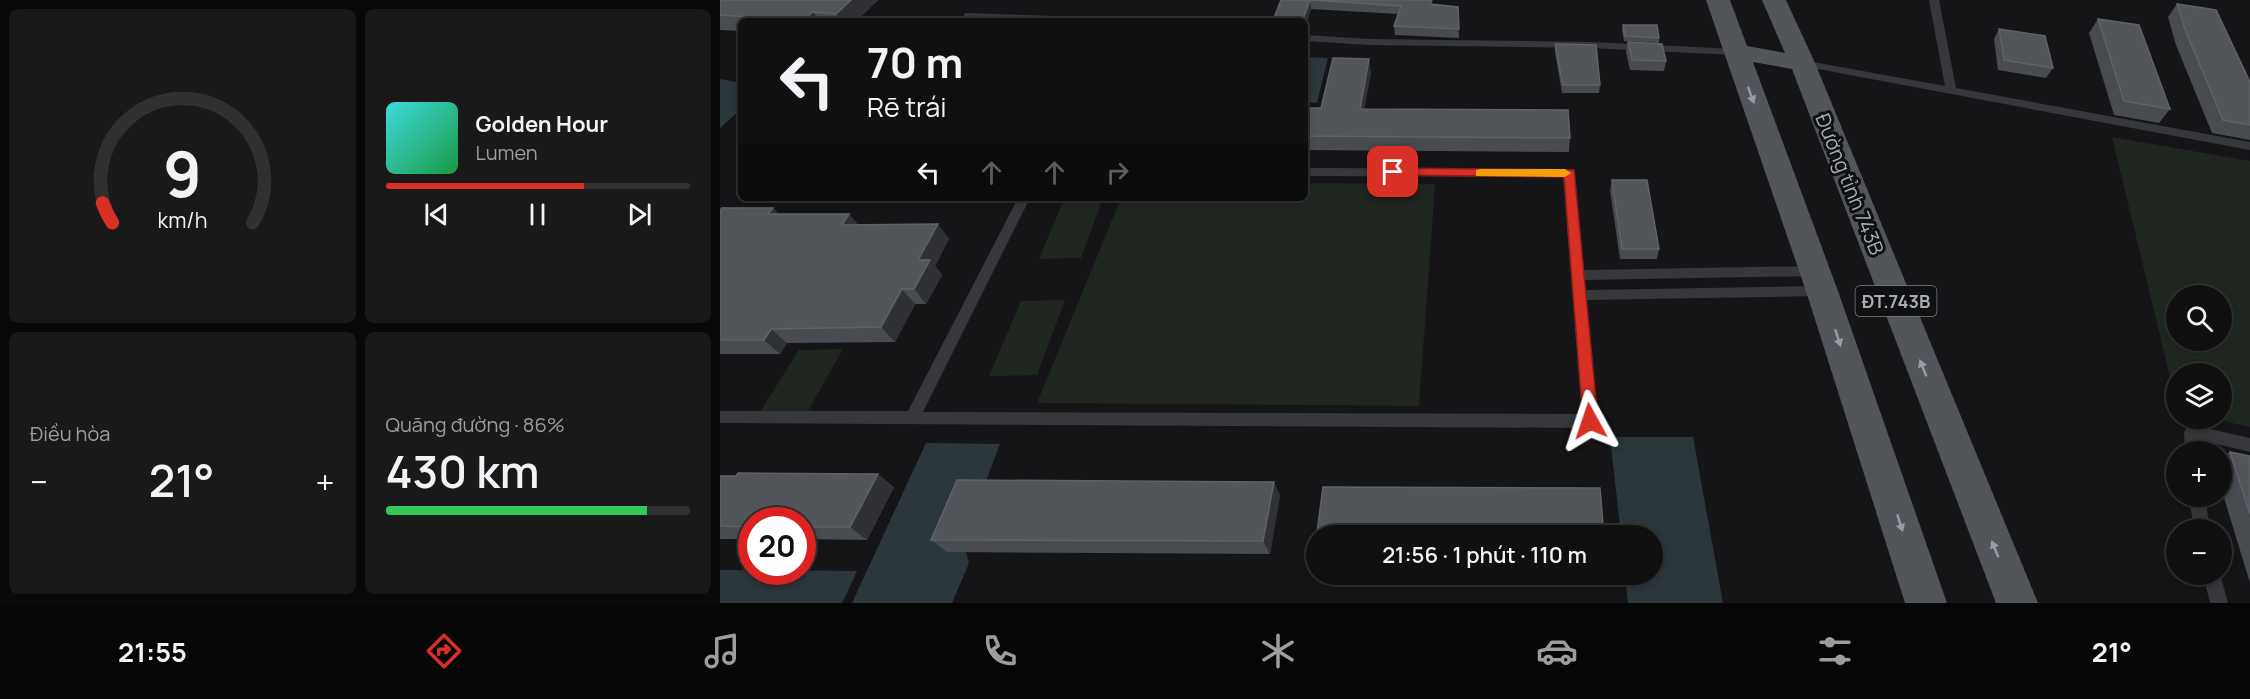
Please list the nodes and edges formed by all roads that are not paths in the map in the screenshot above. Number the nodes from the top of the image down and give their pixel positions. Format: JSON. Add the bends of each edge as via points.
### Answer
{"nodes":[{"id":1,"x":1718,"y":0,"type":"edge"},
{"id":2,"x":1774,"y":0,"type":"edge"},
{"id":3,"x":1934,"y":0,"type":"edge"},
{"id":4,"x":967,"y":16,"type":"dead end"},
{"id":5,"x":1027,"y":18,"type":"edge"},
{"id":6,"x":1308,"y":38,"type":"edge"},
{"id":7,"x":1736,"y":52,"type":"junction"},
{"id":8,"x":1802,"y":63,"type":"junction"},
{"id":9,"x":1951,"y":91,"type":"junction"},
{"id":10,"x":2250,"y":146,"type":"edge"},
{"id":11,"x":1308,"y":172,"type":"edge"},
{"id":12,"x":1022,"y":201,"type":"edge"},
{"id":13,"x":1578,"y":275,"type":"junction"},
{"id":14,"x":1819,"y":281,"type":"junction"},
{"id":15,"x":1580,"y":295,"type":"junction"},
{"id":16,"x":720,"y":417,"type":"edge"},
{"id":17,"x":912,"y":418,"type":"junction"},
{"id":18,"x":2192,"y":441,"type":"edge"},
{"id":19,"x":2250,"y":445,"type":"edge"},
{"id":20,"x":2214,"y":585,"type":"edge"},
{"id":21,"x":1926,"y":603,"type":"edge"},
{"id":22,"x":2017,"y":603,"type":"edge"},
{"id":23,"x":2219,"y":603,"type":"edge"}],
"edges":[{"from":1,"to":7,"type":"main road","number":"ĐT.743B"},
{"from":2,"to":8,"type":"main road","name":"Đường tỉnh 743B","number":"ĐT.743B"},
{"from":3,"to":9,"type":"lane"},
{"from":4,"to":5,"type":"lane"},
{"from":6,"to":7,"type":"lane"},
{"from":7,"to":8,"type":"main road"},
{"from":7,"to":14,"type":"main road","number":"ĐT.743B","one_way":true},
{"from":8,"to":9,"type":"lane"},
{"from":22,"to":8,"type":"main road","name":"Đường tỉnh 743B","number":"ĐT.743B","one_way":true},
{"from":9,"to":10,"type":"lane"},
{"from":11,"to":13,"type":"lane","via":[[1569,173]]},
{"from":12,"to":17,"type":"lane"},
{"from":13,"to":14,"type":"lane"},
{"from":13,"to":15,"type":"lane"},
{"from":14,"to":15,"type":"lane"},
{"from":14,"to":21,"type":"main road","number":"ĐT.743B","one_way":true},
{"from":15,"to":17,"type":"lane","via":[[1590,421]]},
{"from":16,"to":17,"type":"lane"},
{"from":18,"to":19,"type":"lane","via":[[2192,432]]},
{"from":20,"to":23,"type":"lane"}]}
